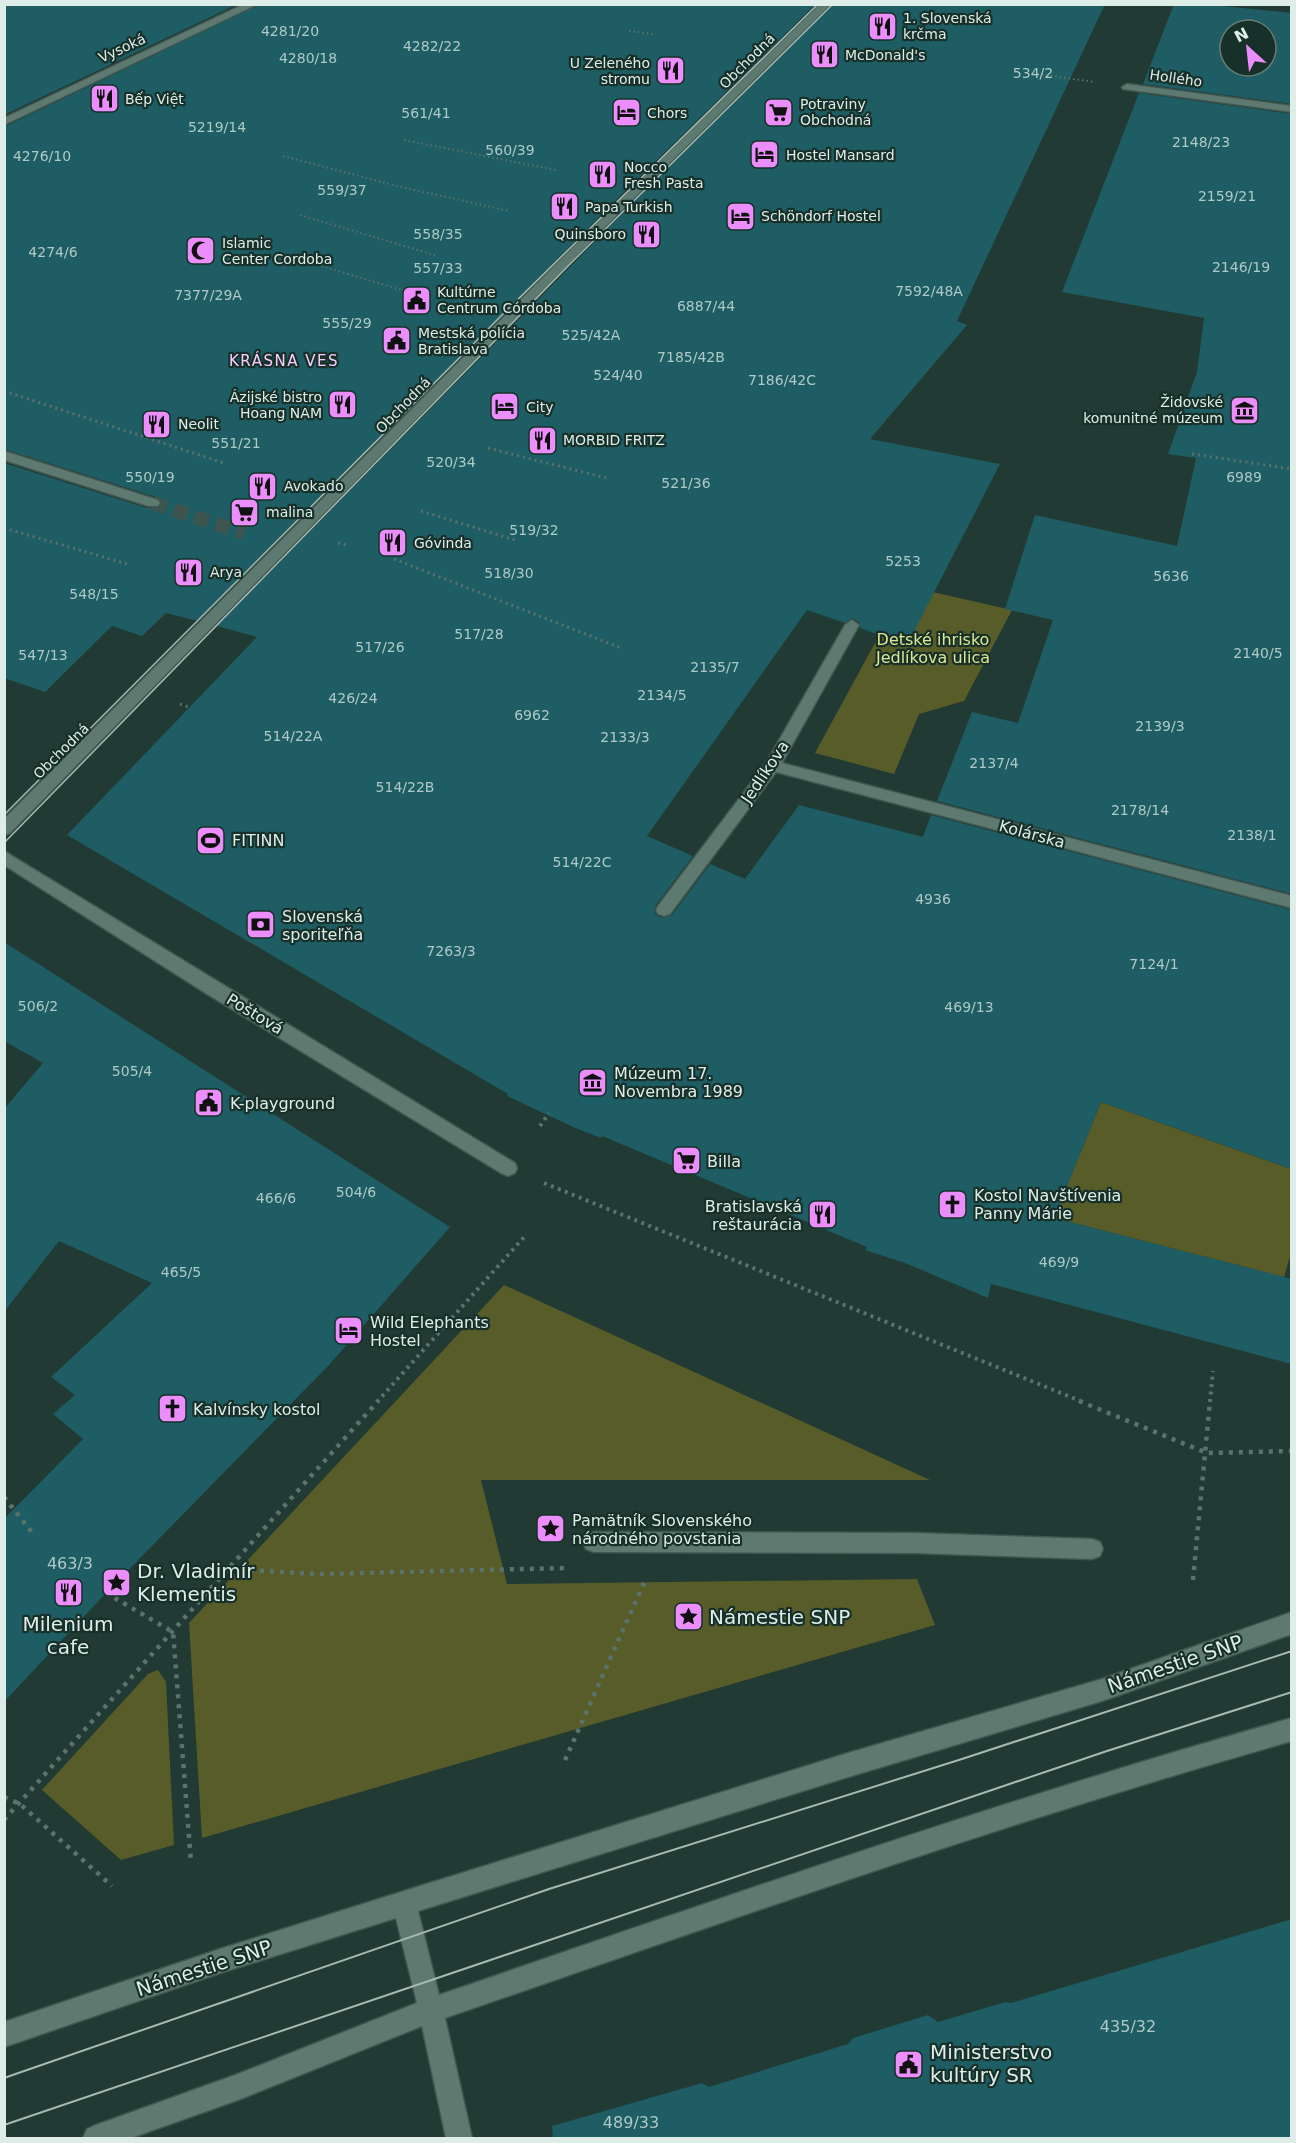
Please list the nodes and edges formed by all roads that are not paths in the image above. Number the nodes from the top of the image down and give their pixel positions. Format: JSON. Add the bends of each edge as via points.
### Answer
{"nodes":[{"id":1,"x":253,"y":4,"type":"edge"},
{"id":2,"x":826,"y":4,"type":"edge"},
{"id":3,"x":1127,"y":87,"type":"road end"},
{"id":4,"x":1292,"y":109,"type":"edge"},
{"id":5,"x":4,"y":122,"type":"edge"},
{"id":6,"x":4,"y":454,"type":"edge"},
{"id":7,"x":153,"y":503,"type":"tunnel mouth"},
{"id":8,"x":852,"y":625,"type":"dead end"},
{"id":9,"x":772,"y":766,"type":"junction"},
{"id":10,"x":4,"y":829,"type":"edge"},
{"id":11,"x":4,"y":857,"type":"edge"},
{"id":12,"x":1292,"y":902,"type":"edge"},
{"id":13,"x":664,"y":910,"type":"dead end"},
{"id":14,"x":508,"y":1168,"type":"road end"},
{"id":15,"x":594,"y":1542,"type":"dead end"},
{"id":16,"x":1092,"y":1549,"type":"dead end"},
{"id":17,"x":1292,"y":1623,"type":"edge"},
{"id":18,"x":1292,"y":1729,"type":"edge"},
{"id":19,"x":404,"y":1903,"type":"junction"},
{"id":20,"x":431,"y":2010,"type":"junction"},
{"id":21,"x":4,"y":2035,"type":"edge"},
{"id":22,"x":96,"y":2139,"type":"edge"},
{"id":23,"x":459,"y":2139,"type":"edge"}],
"edges":[{"from":1,"to":5,"type":"street","name":"Vysoká"},
{"from":2,"to":10,"type":"street","name":"Obchodná","via":[[610,215]]},
{"from":3,"to":4,"type":"street","name":"Hollého"},
{"from":6,"to":7,"type":"street"},
{"from":8,"to":9,"type":"street","name":"Jedlíkova"},
{"from":9,"to":12,"type":"street","name":"Kolárska"},
{"from":9,"to":13,"type":"street","name":"Jedlíkova"},
{"from":11,"to":14,"type":"street","name":"Poštová"},
{"from":15,"to":16,"type":"street","via":[[915,1543]]},
{"from":17,"to":19,"type":"street","name":"Námestie SNP","via":[[1102,1690]]},
{"from":18,"to":20,"type":"street","via":[[1133,1774]]},
{"from":19,"to":20,"type":"street"},
{"from":19,"to":21,"type":"street","name":"Námestie SNP"},
{"from":20,"to":22,"type":"street"},
{"from":20,"to":23,"type":"street"}]}
